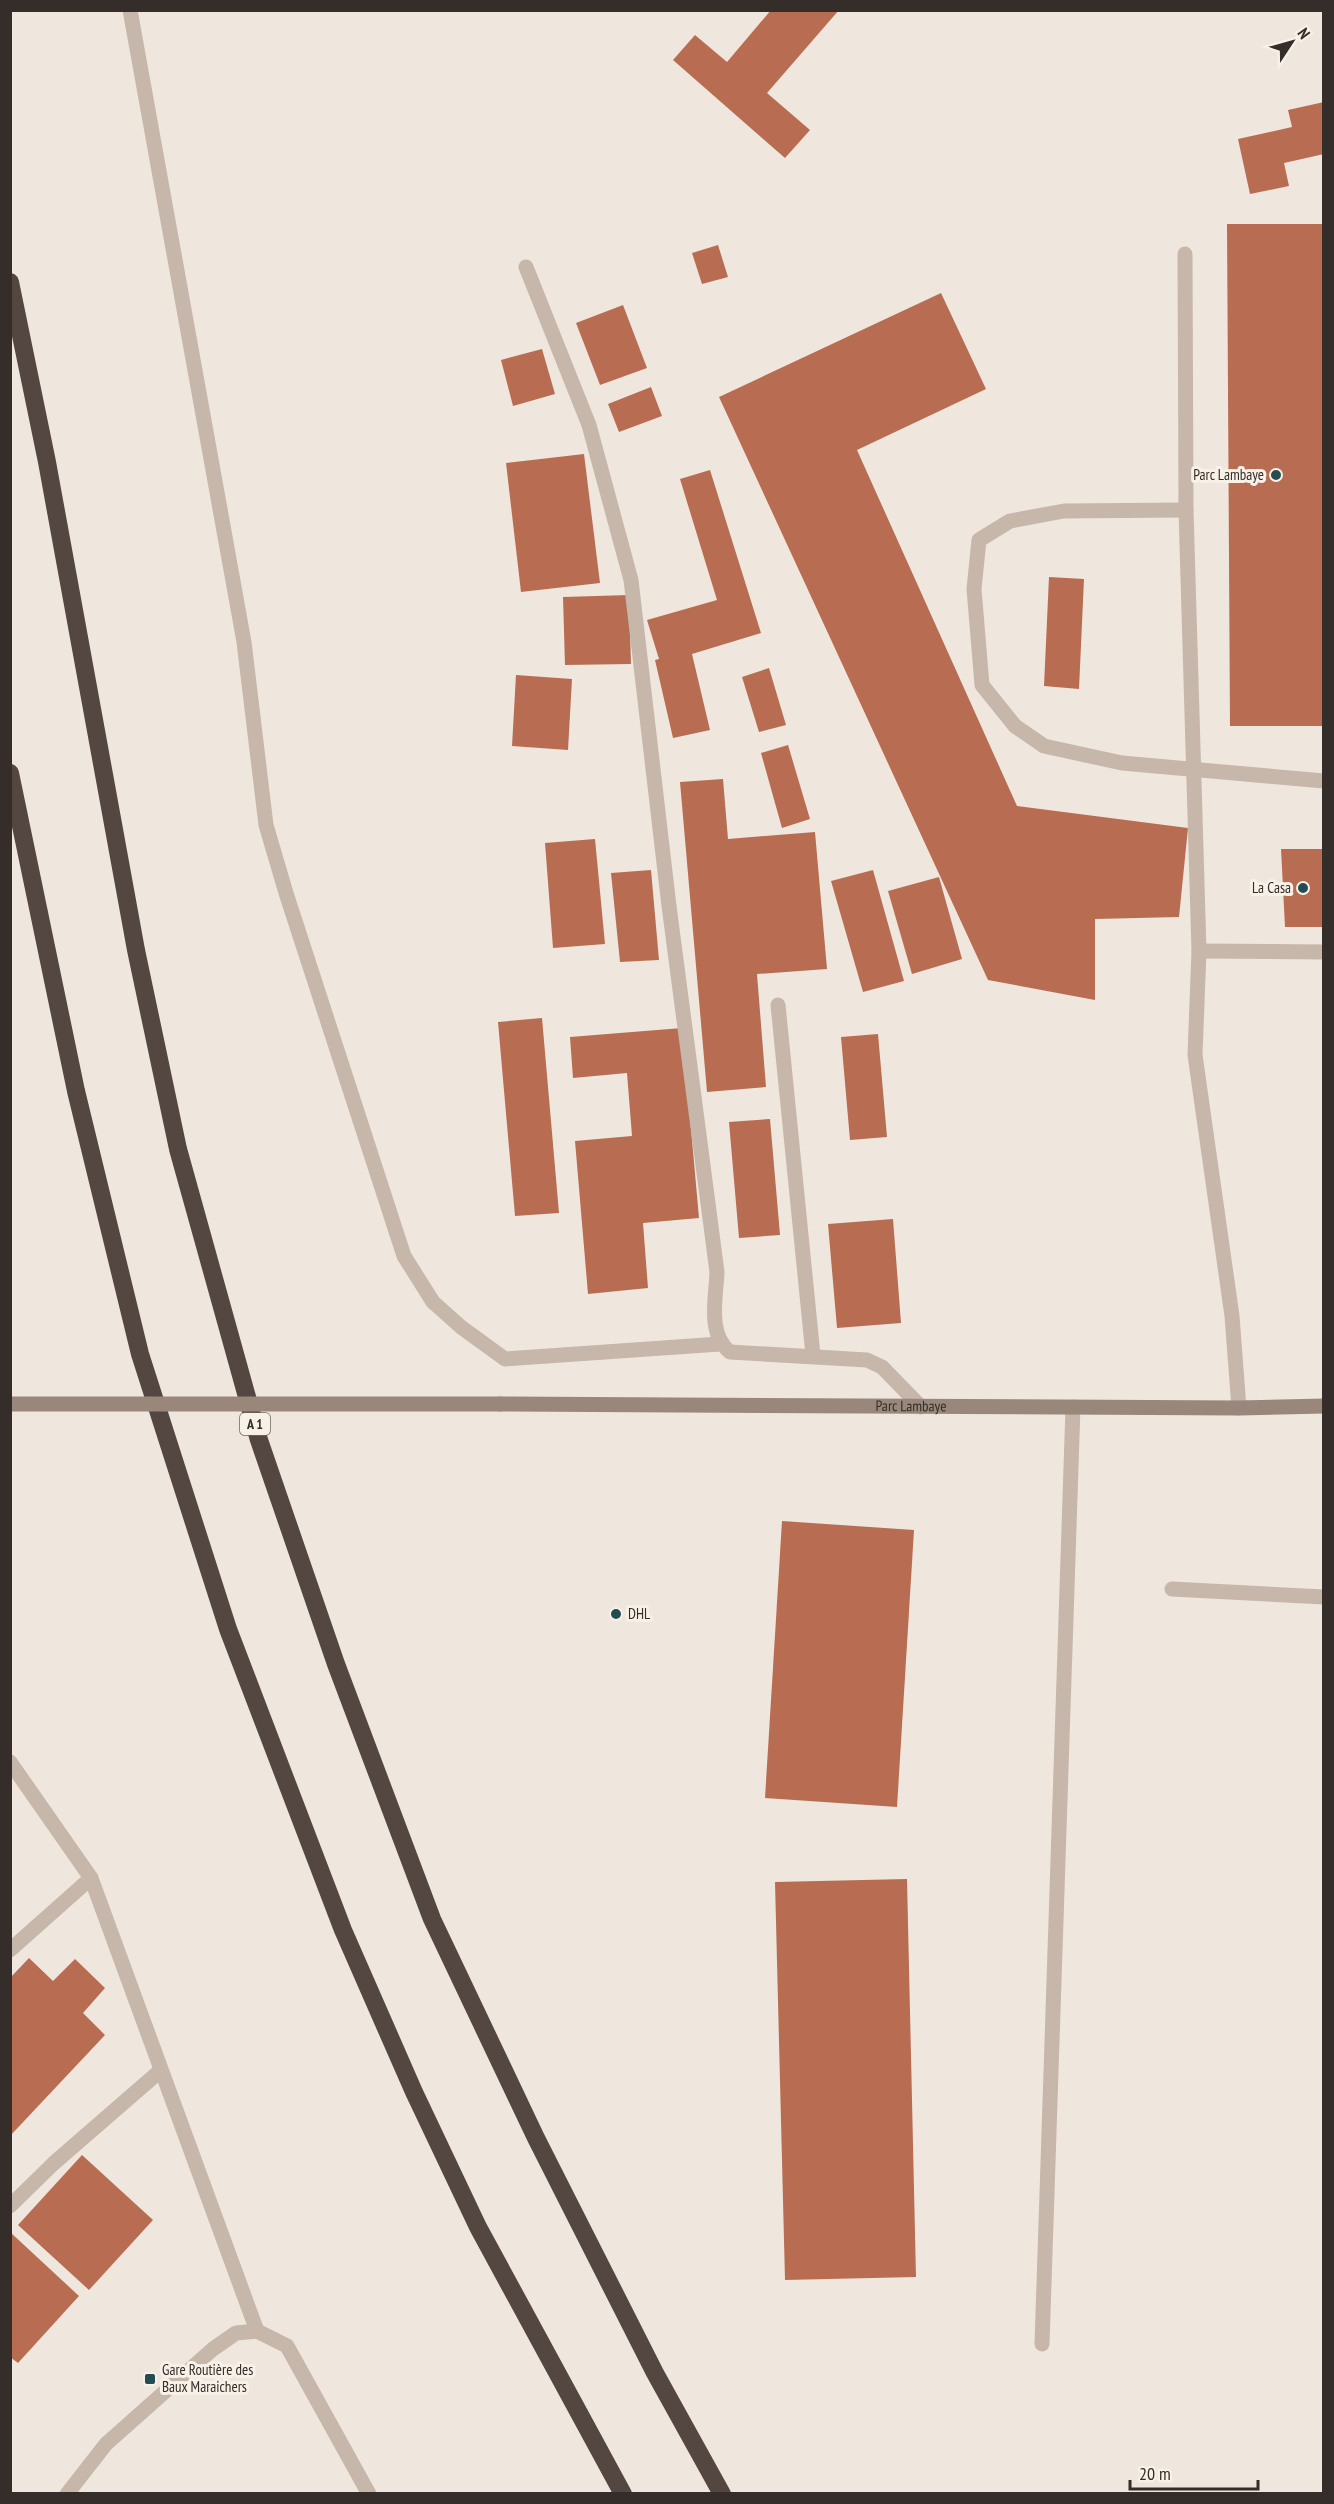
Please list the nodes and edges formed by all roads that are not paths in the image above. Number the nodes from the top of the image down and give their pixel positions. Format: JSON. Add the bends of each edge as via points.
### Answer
{"nodes":[{"id":1,"x":130,"y":10,"type":"edge"},
{"id":2,"x":1185,"y":254,"type":"dead end"},
{"id":3,"x":526,"y":267,"type":"dead end"},
{"id":4,"x":10,"y":282,"type":"edge"},
{"id":5,"x":1186,"y":510,"type":"junction"},
{"id":6,"x":1195,"y":768,"type":"junction"},
{"id":7,"x":10,"y":773,"type":"edge"},
{"id":8,"x":1323,"y":781,"type":"edge"},
{"id":9,"x":1199,"y":951,"type":"junction"},
{"id":10,"x":1323,"y":952,"type":"edge"},
{"id":11,"x":778,"y":1005,"type":"dead end"},
{"id":12,"x":720,"y":1344,"type":"junction"},
{"id":13,"x":813,"y":1355,"type":"junction"},
{"id":14,"x":10,"y":1404,"type":"edge"},
{"id":15,"x":1323,"y":1406,"type":"edge"},
{"id":16,"x":921,"y":1407,"type":"junction"},
{"id":17,"x":1073,"y":1407,"type":"junction"},
{"id":18,"x":1239,"y":1408,"type":"junction"},
{"id":19,"x":1172,"y":1589,"type":"dead end"},
{"id":20,"x":1323,"y":1597,"type":"edge"},
{"id":21,"x":10,"y":1762,"type":"edge"},
{"id":22,"x":91,"y":1878,"type":"junction"},
{"id":23,"x":10,"y":1950,"type":"edge"},
{"id":24,"x":160,"y":2071,"type":"junction"},
{"id":25,"x":10,"y":2205,"type":"edge"},
{"id":26,"x":257,"y":2331,"type":"junction"},
{"id":27,"x":1042,"y":2344,"type":"dead end"},
{"id":28,"x":67,"y":2493,"type":"edge"},
{"id":29,"x":369,"y":2493,"type":"edge"},
{"id":30,"x":623,"y":2493,"type":"edge"},
{"id":31,"x":722,"y":2493,"type":"edge"}],
"edges":[{"from":1,"to":12,"type":"lane","via":[[244,642],[266,825],[404,1256],[433,1302],[505,1359]]},
{"from":2,"to":5,"type":"lane"},
{"from":3,"to":12,"type":"lane","via":[[589,425],[631,580],[717,1272],[716,1333]]},
{"from":4,"to":31,"type":"highway","number":"A 1","via":[[134,939],[178,1149],[259,1440],[336,1664],[432,1918],[547,2160],[655,2373]]},
{"from":5,"to":6,"type":"lane"},
{"from":5,"to":6,"type":"lane","via":[[1064,512],[1010,520],[979,540],[974,589],[982,685],[1015,726],[1044,746],[1122,763]]},
{"from":6,"to":8,"type":"lane"},
{"from":6,"to":9,"type":"lane"},
{"from":7,"to":30,"type":"highway","via":[[76,1091],[140,1354],[228,1629],[343,1930],[414,2092],[478,2227]]},
{"from":9,"to":10,"type":"lane"},
{"from":9,"to":18,"type":"lane","via":[[1195,1054],[1229,1294]]},
{"from":11,"to":13,"type":"lane"},
{"from":12,"to":13,"type":"lane","via":[[730,1352]]},
{"from":13,"to":16,"type":"lane","via":[[867,1360],[882,1367]]},
{"from":14,"to":16,"type":"street","name":"Parc Lambaye","bridge":true},
{"from":15,"to":18,"type":"street","name":"Parc Lambaye"},
{"from":16,"to":17,"type":"street","name":"Parc Lambaye"},
{"from":17,"to":18,"type":"street","name":"Parc Lambaye"},
{"from":17,"to":27,"type":"lane"},
{"from":19,"to":20,"type":"lane"},
{"from":21,"to":22,"type":"lane"},
{"from":22,"to":23,"type":"lane"},
{"from":22,"to":24,"type":"lane"},
{"from":24,"to":25,"type":"lane"},
{"from":24,"to":26,"type":"lane"},
{"from":26,"to":28,"type":"lane","via":[[236,2332],[213,2349],[106,2444]]},
{"from":26,"to":29,"type":"lane","via":[[287,2346]]}]}
